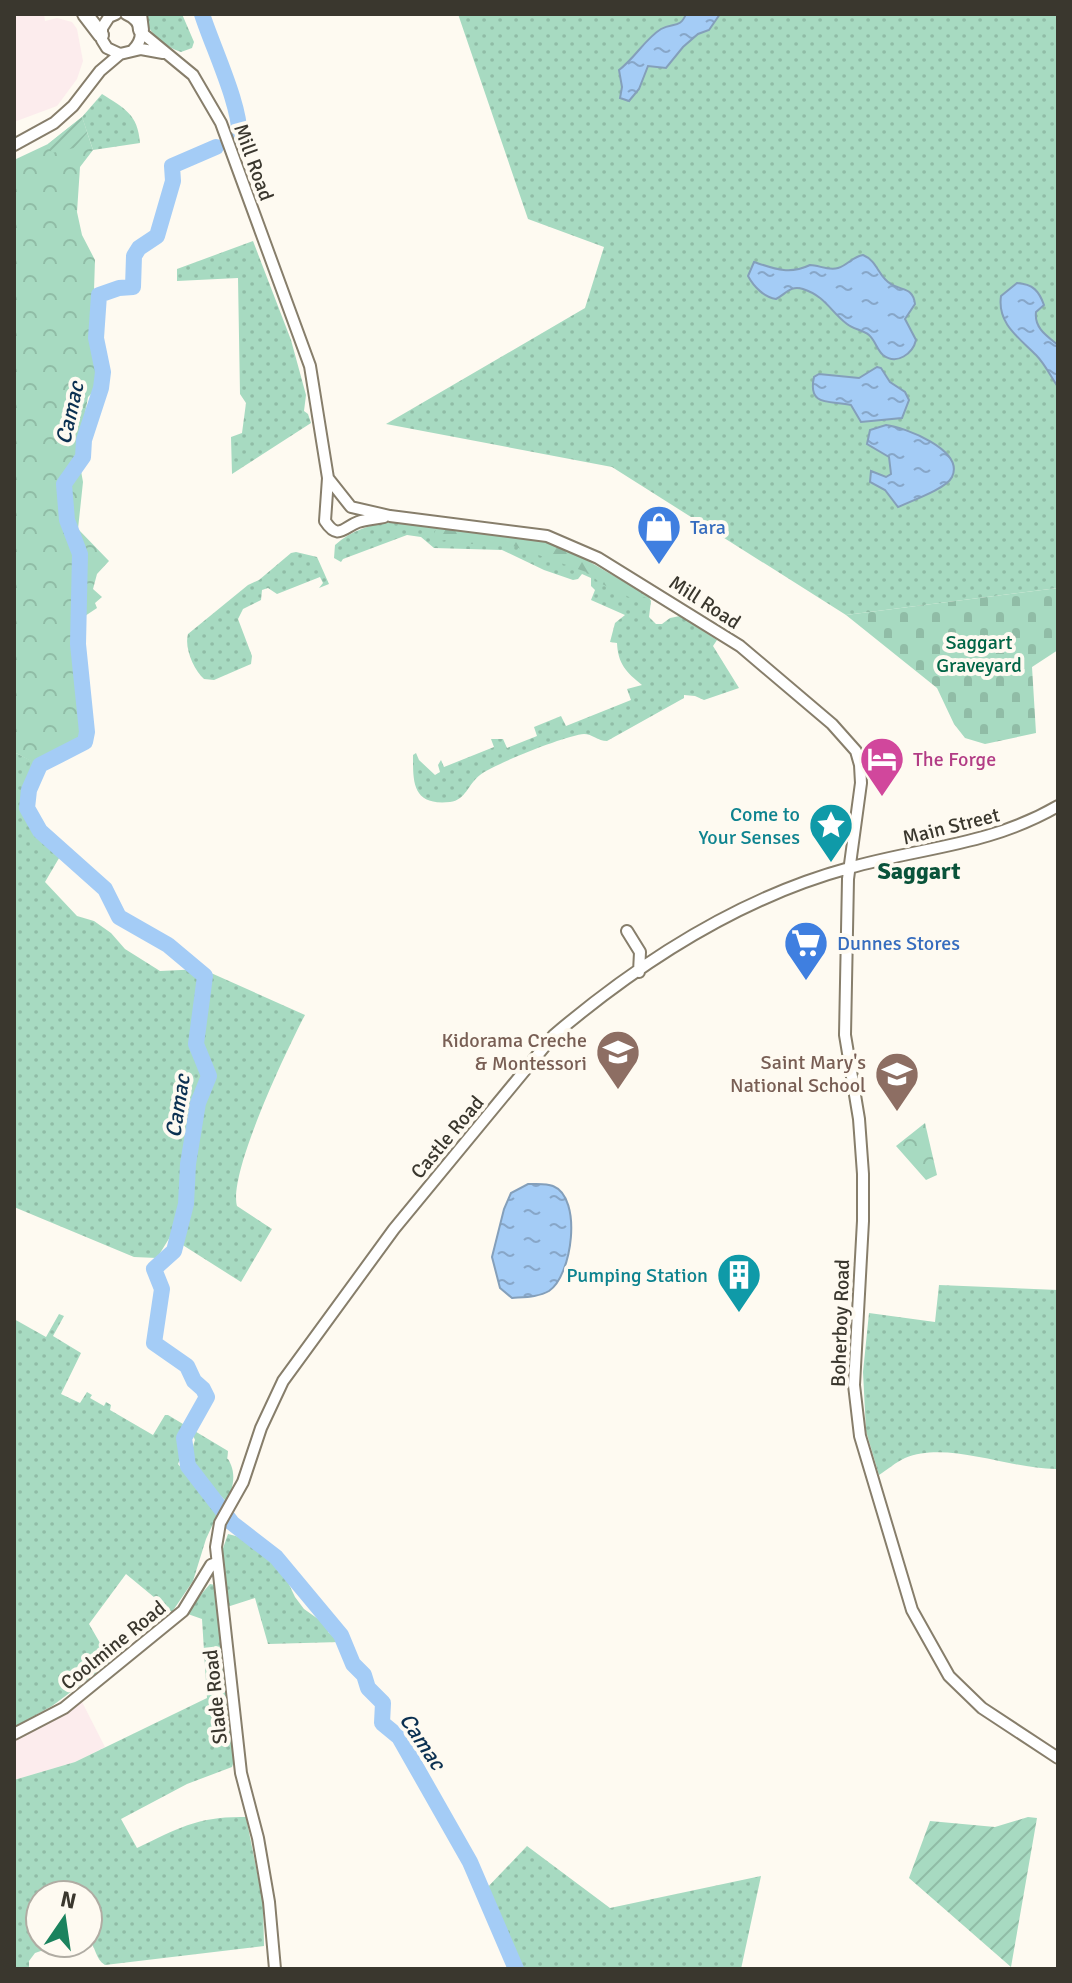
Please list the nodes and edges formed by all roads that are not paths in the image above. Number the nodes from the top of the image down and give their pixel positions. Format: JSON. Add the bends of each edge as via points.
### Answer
{"nodes":[{"id":1,"x":85,"y":14,"type":"edge"},
{"id":2,"x":116,"y":14,"type":"edge"},
{"id":3,"x":126,"y":14,"type":"edge"},
{"id":4,"x":139,"y":14,"type":"edge"},
{"id":5,"x":141,"y":31,"type":"junction"},
{"id":6,"x":104,"y":41,"type":"junction"},
{"id":7,"x":133,"y":50,"type":"junction"},
{"id":8,"x":120,"y":54,"type":"junction"},
{"id":9,"x":172,"y":56,"type":"junction"},
{"id":10,"x":100,"y":71,"type":"junction"},
{"id":11,"x":14,"y":145,"type":"edge"},
{"id":12,"x":328,"y":478,"type":"junction"},
{"id":13,"x":348,"y":505,"type":"junction"},
{"id":14,"x":325,"y":512,"type":"junction"},
{"id":15,"x":390,"y":516,"type":"junction"},
{"id":16,"x":353,"y":524,"type":"junction"},
{"id":17,"x":1058,"y":806,"type":"edge"},
{"id":18,"x":849,"y":867,"type":"junction"},
{"id":19,"x":627,"y":931,"type":"dead end"},
{"id":20,"x":639,"y":972,"type":"junction"},
{"id":21,"x":261,"y":1428,"type":"joint"},
{"id":22,"x":216,"y":1563,"type":"junction"},
{"id":23,"x":14,"y":1734,"type":"edge"},
{"id":24,"x":1058,"y":1758,"type":"edge"},
{"id":25,"x":275,"y":1969,"type":"edge"}],
"edges":[{"from":1,"to":6,"type":"highway"},
{"from":2,"to":6,"type":"street","via":[[105,22]]},
{"from":3,"to":5,"type":"street","name":"Mill Road"},
{"from":4,"to":5,"type":"highway"},
{"from":5,"to":7,"type":"street"},
{"from":5,"to":9,"type":"street","name":"Mill Road"},
{"from":6,"to":8,"type":"street"},
{"from":6,"to":10,"type":"street"},
{"from":7,"to":8,"type":"street"},
{"from":7,"to":9,"type":"street"},
{"from":8,"to":10,"type":"street"},
{"from":9,"to":12,"type":"street","name":"Mill Road","via":[[201,85],[221,123],[294,317],[310,366]]},
{"from":10,"to":11,"type":"street","via":[[64,115]]},
{"from":12,"to":13,"type":"street","name":"Mill Road"},
{"from":12,"to":14,"type":"street","name":"Mill Road"},
{"from":13,"to":14,"type":"street","via":[[334,503]]},
{"from":13,"to":15,"type":"street","name":"Mill Road"},
{"from":13,"to":16,"type":"street","name":"Mill Road"},
{"from":14,"to":16,"type":"street","via":[[327,525],[335,531]]},
{"from":15,"to":16,"type":"street","name":"Mill Road"},
{"from":15,"to":18,"type":"street","name":"Mill Road","via":[[559,540],[619,570],[748,652],[856,751],[861,783]]},
{"from":17,"to":18,"type":"street","name":"Main Street","via":[[992,836]]},
{"from":18,"to":20,"type":"street","name":"Castle Road","via":[[735,910]]},
{"from":18,"to":24,"type":"street","name":"Boherboy Road","via":[[845,1035],[863,1174],[854,1385],[860,1436],[912,1610],[949,1676],[982,1708]]},
{"from":19,"to":20,"type":"street","via":[[640,952]]},
{"from":20,"to":21,"type":"street","name":"Castle Road","via":[[554,1035],[394,1229],[288,1374]]},
{"from":21,"to":22,"type":"street","name":"Slade Road","via":[[243,1482],[224,1516]]},
{"from":22,"to":23,"type":"street","name":"Coolmine Road","via":[[183,1611],[64,1708]]},
{"from":22,"to":25,"type":"street","name":"Slade Road","via":[[241,1773],[265,1876]]}]}
